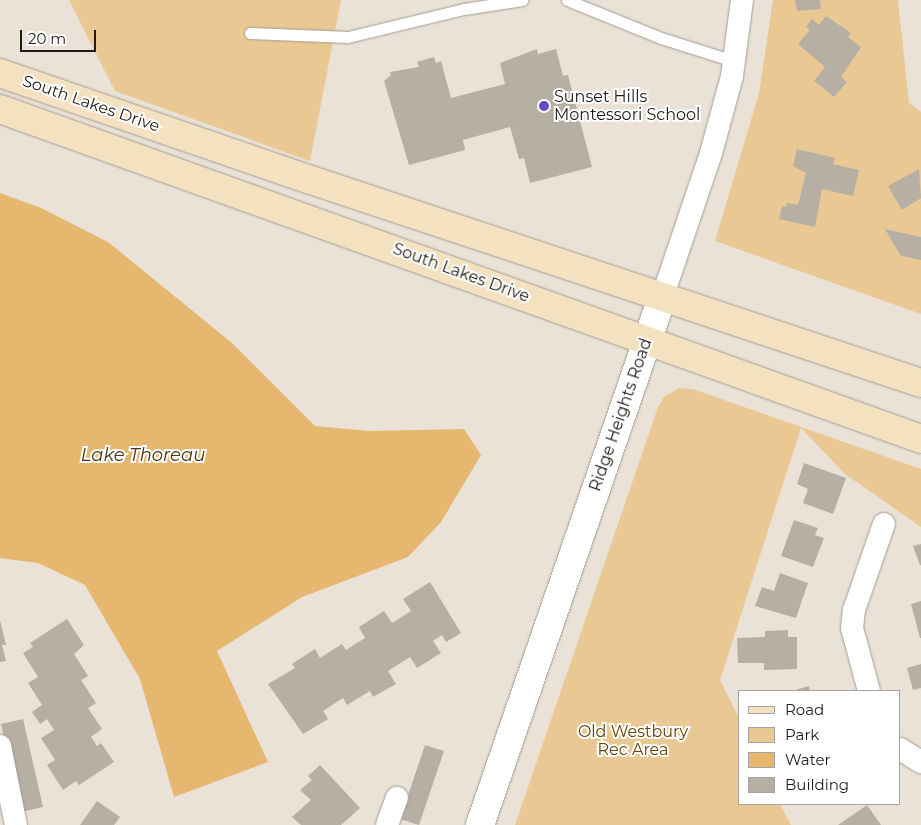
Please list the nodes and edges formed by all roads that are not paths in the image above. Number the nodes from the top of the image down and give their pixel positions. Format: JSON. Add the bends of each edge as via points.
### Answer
{"nodes":[{"id":1,"x":522,"y":0,"type":"edge"},
{"id":2,"x":567,"y":0,"type":"edge"},
{"id":3,"x":742,"y":0,"type":"edge"},
{"id":4,"x":250,"y":33,"type":"dead end"},
{"id":5,"x":734,"y":61,"type":"junction"},
{"id":6,"x":0,"y":73,"type":"edge"},
{"id":7,"x":0,"y":109,"type":"edge"},
{"id":8,"x":663,"y":295,"type":"junction"},
{"id":9,"x":646,"y":342,"type":"junction"},
{"id":10,"x":921,"y":383,"type":"edge"},
{"id":11,"x":921,"y":439,"type":"edge"},
{"id":12,"x":884,"y":524,"type":"dead end"},
{"id":13,"x":869,"y":690,"type":"edge"},
{"id":14,"x":0,"y":746,"type":"edge"},
{"id":15,"x":901,"y":750,"type":"edge"},
{"id":16,"x":921,"y":762,"type":"edge"},
{"id":17,"x":397,"y":798,"type":"dead end"},
{"id":18,"x":16,"y":825,"type":"edge"},
{"id":19,"x":387,"y":825,"type":"edge"},
{"id":20,"x":480,"y":825,"type":"edge"}],
"edges":[{"from":1,"to":4,"type":"lane","via":[[464,9],[348,37]]},
{"from":2,"to":5,"type":"lane","via":[[662,38]]},
{"from":3,"to":5,"type":"street","name":"Ridge Heights Road"},
{"from":5,"to":8,"type":"street","name":"Ridge Heights Road","via":[[711,153]]},
{"from":6,"to":8,"type":"main road","name":"South Lakes Drive","via":[[308,179]]},
{"from":7,"to":9,"type":"main road","name":"South Lakes Drive","via":[[463,273]]},
{"from":8,"to":9,"type":"street","name":"Ridge Heights Road"},
{"from":8,"to":10,"type":"main road","name":"South Lakes Drive"},
{"from":9,"to":11,"type":"main road","name":"South Lakes Drive"},
{"from":9,"to":20,"type":"street","name":"Ridge Heights Road"},
{"from":12,"to":13,"type":"street","via":[[854,610],[852,628]]},
{"from":14,"to":18,"type":"street"},
{"from":15,"to":16,"type":"street"},
{"from":17,"to":19,"type":"street"}]}
